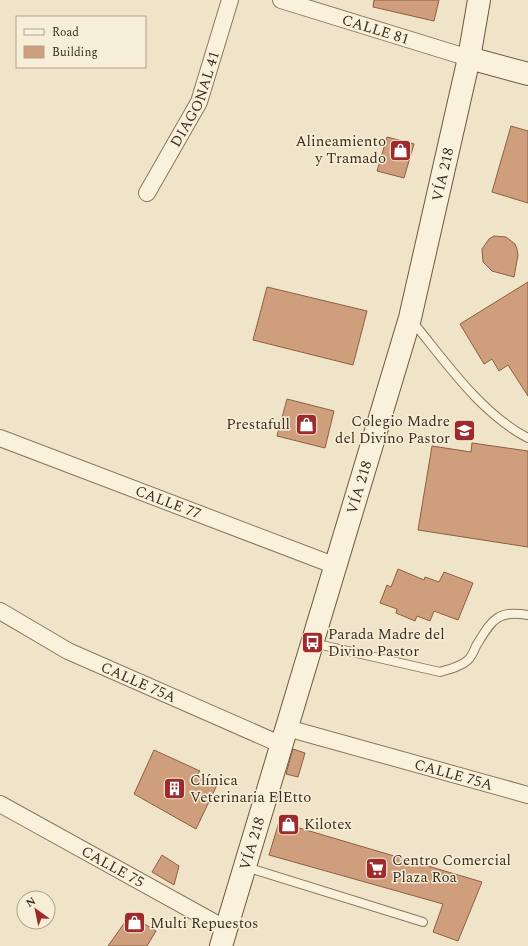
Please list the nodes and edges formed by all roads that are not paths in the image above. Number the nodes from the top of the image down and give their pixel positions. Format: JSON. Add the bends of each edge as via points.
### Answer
{"nodes":[{"id":1,"x":230,"y":0,"type":"edge"},
{"id":2,"x":281,"y":0,"type":"edge"},
{"id":3,"x":479,"y":0,"type":"edge"},
{"id":4,"x":469,"y":58,"type":"junction"},
{"id":5,"x":528,"y":74,"type":"edge"},
{"id":6,"x":147,"y":193,"type":"dead end"},
{"id":7,"x":410,"y":318,"type":"junction"},
{"id":8,"x":0,"y":438,"type":"edge"},
{"id":9,"x":528,"y":438,"type":"edge"},
{"id":10,"x":336,"y":566,"type":"junction"},
{"id":11,"x":0,"y":611,"type":"edge"},
{"id":12,"x":528,"y":615,"type":"edge"},
{"id":13,"x":312,"y":643,"type":"junction"},
{"id":14,"x":284,"y":737,"type":"junction"},
{"id":15,"x":528,"y":795,"type":"edge"},
{"id":16,"x":0,"y":804,"type":"edge"},
{"id":17,"x":245,"y":866,"type":"junction"},
{"id":18,"x":423,"y":922,"type":"dead end"},
{"id":19,"x":224,"y":938,"type":"edge"}],
"edges":[{"from":1,"to":6,"type":"street","name":"DIAGONAL 41","via":[[199,102]]},
{"from":2,"to":4,"type":"street","name":"CALLE 81"},
{"from":3,"to":4,"type":"main road","name":"VÍA 218"},
{"from":4,"to":5,"type":"main road"},
{"from":4,"to":7,"type":"main road","name":"VÍA 218"},
{"from":7,"to":9,"type":"lane","via":[[481,402],[515,432]]},
{"from":7,"to":10,"type":"main road","name":"VÍA 218"},
{"from":8,"to":10,"type":"street","name":"CALLE 77"},
{"from":10,"to":13,"type":"main road","name":"VÍA 218"},
{"from":11,"to":14,"type":"street","name":"CALLE 75A","via":[[68,651]]},
{"from":12,"to":13,"type":"lane","via":[[501,614],[488,625],[469,659],[457,668],[440,672]]},
{"from":13,"to":14,"type":"main road","name":"VÍA 218"},
{"from":14,"to":15,"type":"street","name":"CALLE 75A"},
{"from":14,"to":17,"type":"main road","name":"VÍA 218"},
{"from":16,"to":19,"type":"street","name":"CALLE 75"},
{"from":17,"to":18,"type":"lane"},
{"from":17,"to":19,"type":"main road","name":"VÍA 218"}]}
